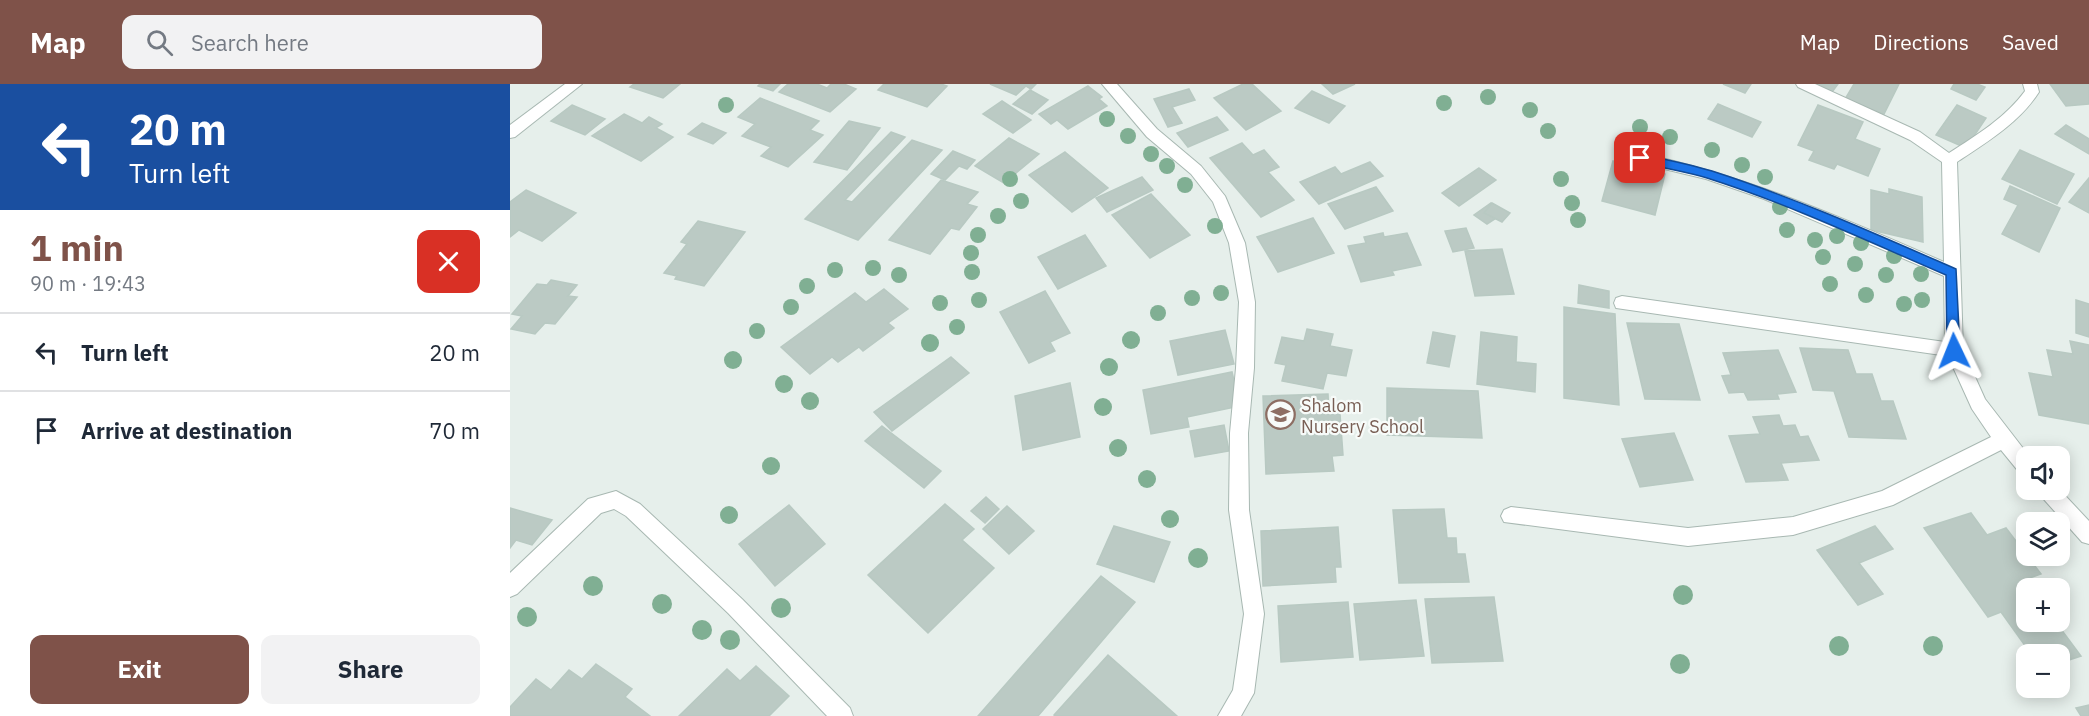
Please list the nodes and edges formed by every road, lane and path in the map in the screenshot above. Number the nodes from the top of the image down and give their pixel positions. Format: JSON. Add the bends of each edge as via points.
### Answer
{"nodes":[{"id":1,"x":575,"y":84,"type":"edge"},
{"id":2,"x":1109,"y":84,"type":"edge"},
{"id":3,"x":1803,"y":84,"type":"edge"},
{"id":4,"x":2030,"y":84,"type":"edge"},
{"id":5,"x":510,"y":133,"type":"edge"},
{"id":6,"x":1640,"y":158,"type":"dead end"},
{"id":7,"x":1949,"y":160,"type":"junction"},
{"id":8,"x":1952,"y":273,"type":"junction"},
{"id":9,"x":1622,"y":303,"type":"dead end"},
{"id":10,"x":1954,"y":351,"type":"junction"},
{"id":11,"x":2004,"y":440,"type":"junction"},
{"id":12,"x":2016,"y":454,"type":"edge"},
{"id":13,"x":2057,"y":500,"type":"edge"},
{"id":14,"x":1511,"y":516,"type":"dead end"},
{"id":15,"x":2089,"y":535,"type":"edge"},
{"id":16,"x":510,"y":587,"type":"edge"},
{"id":17,"x":842,"y":716,"type":"edge"},
{"id":18,"x":1229,"y":716,"type":"edge"}],
"edges":[{"from":1,"to":5,"type":"street"},
{"from":2,"to":18,"type":"street","via":[[1152,133],[1196,170],[1220,200],[1237,243],[1247,302],[1239,510],[1254,614],[1243,693]]},
{"from":3,"to":7,"type":"street","via":[[1915,135]]},
{"from":4,"to":7,"type":"street","via":[[2032,92],[2022,107]]},
{"from":6,"to":8,"type":"street","via":[[1747,188],[1838,222]]},
{"from":7,"to":8,"type":"street"},
{"from":8,"to":10,"type":"street"},
{"from":9,"to":10,"type":"street"},
{"from":10,"to":11,"type":"street","via":[[1978,404]]},
{"from":11,"to":12,"type":"street"},
{"from":11,"to":14,"type":"street","via":[[1886,499],[1793,526],[1688,537]]},
{"from":13,"to":15,"type":"street"},
{"from":16,"to":17,"type":"street","via":[[596,506],[616,500],[633,510],[719,590]]}]}
